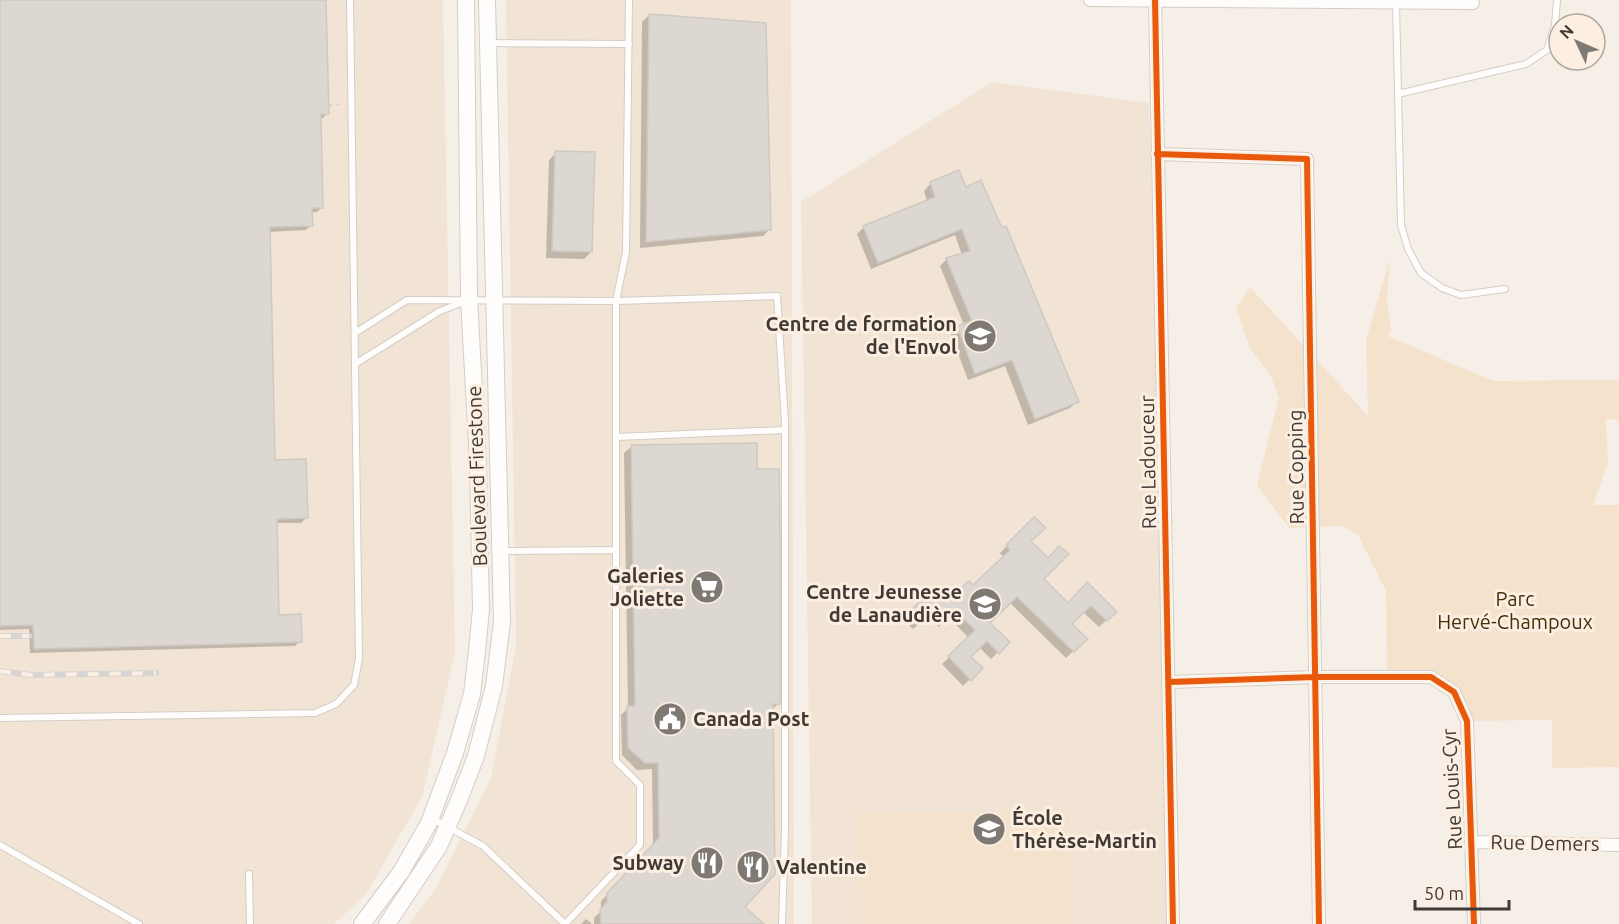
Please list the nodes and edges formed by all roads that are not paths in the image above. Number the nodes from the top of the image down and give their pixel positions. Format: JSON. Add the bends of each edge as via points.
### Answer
{"nodes":[{"id":1,"x":350,"y":0,"type":"edge"},
{"id":2,"x":466,"y":0,"type":"edge"},
{"id":3,"x":487,"y":0,"type":"edge"},
{"id":4,"x":629,"y":0,"type":"edge"},
{"id":5,"x":1090,"y":0,"type":"edge"},
{"id":6,"x":1155,"y":0,"type":"edge"},
{"id":7,"x":1557,"y":0,"type":"edge"},
{"id":8,"x":1306,"y":1,"type":"edge"},
{"id":9,"x":1396,"y":3,"type":"junction"},
{"id":10,"x":1473,"y":3,"type":"dead end"},
{"id":11,"x":488,"y":43,"type":"junction"},
{"id":12,"x":629,"y":44,"type":"junction"},
{"id":13,"x":1398,"y":94,"type":"junction"},
{"id":14,"x":1157,"y":154,"type":"junction"},
{"id":15,"x":1505,"y":289,"type":"dead end"},
{"id":16,"x":469,"y":299,"type":"junction"},
{"id":17,"x":616,"y":301,"type":"junction"},
{"id":18,"x":493,"y":302,"type":"junction"},
{"id":19,"x":355,"y":333,"type":"junction"},
{"id":20,"x":355,"y":364,"type":"junction"},
{"id":21,"x":785,"y":430,"type":"junction"},
{"id":22,"x":616,"y":437,"type":"junction"},
{"id":23,"x":616,"y":550,"type":"junction"},
{"id":24,"x":501,"y":551,"type":"junction"},
{"id":25,"x":1316,"y":677,"type":"junction"},
{"id":26,"x":1170,"y":682,"type":"junction"},
{"id":27,"x":0,"y":718,"type":"edge"},
{"id":28,"x":431,"y":818,"type":"junction"},
{"id":29,"x":448,"y":826,"type":"junction"},
{"id":30,"x":1472,"y":842,"type":"junction"},
{"id":31,"x":0,"y":845,"type":"edge"},
{"id":32,"x":1619,"y":845,"type":"edge"},
{"id":33,"x":249,"y":874,"type":"dead end"},
{"id":34,"x":139,"y":924,"type":"edge"},
{"id":35,"x":250,"y":924,"type":"edge"},
{"id":36,"x":362,"y":924,"type":"edge"},
{"id":37,"x":387,"y":924,"type":"edge"},
{"id":38,"x":565,"y":924,"type":"edge"},
{"id":39,"x":782,"y":924,"type":"edge"},
{"id":40,"x":1173,"y":924,"type":"edge"},
{"id":41,"x":1319,"y":924,"type":"edge"},
{"id":42,"x":1474,"y":924,"type":"edge"}],
"edges":[{"from":1,"to":19,"type":"lane"},
{"from":2,"to":16,"type":"main road","name":"Boulevard Firestone"},
{"from":3,"to":11,"type":"main road","name":"Boulevard Firestone"},
{"from":4,"to":12,"type":"lane"},
{"from":5,"to":6,"type":"street"},
{"from":6,"to":8,"type":"street"},
{"from":6,"to":14,"type":"street","name":"Rue Ladouceur"},
{"from":7,"to":13,"type":"lane","via":[[1547,50],[1526,64]]},
{"from":8,"to":9,"type":"street"},
{"from":9,"to":10,"type":"street"},
{"from":9,"to":13,"type":"lane"},
{"from":11,"to":12,"type":"lane"},
{"from":11,"to":18,"type":"main road","name":"Boulevard Firestone"},
{"from":12,"to":17,"type":"lane","via":[[626,252]]},
{"from":13,"to":15,"type":"lane","via":[[1401,225],[1421,273],[1442,288],[1461,295]]},
{"from":14,"to":25,"type":"street","name":"Rue Copping","via":[[1307,159]]},
{"from":14,"to":26,"type":"street","name":"Rue Ladouceur"},
{"from":16,"to":18,"type":"lane"},
{"from":16,"to":19,"type":"lane","via":[[407,300]]},
{"from":16,"to":20,"type":"lane","via":[[440,311]]},
{"from":16,"to":28,"type":"main road","name":"Boulevard Firestone","via":[[481,609],[472,694]]},
{"from":17,"to":18,"type":"lane"},
{"from":17,"to":21,"type":"lane","via":[[777,296]]},
{"from":17,"to":22,"type":"lane"},
{"from":18,"to":24,"type":"main road","name":"Boulevard Firestone"},
{"from":19,"to":20,"type":"lane"},
{"from":20,"to":27,"type":"lane","via":[[359,659],[354,685],[336,704],[315,712]]},
{"from":21,"to":22,"type":"lane"},
{"from":21,"to":39,"type":"lane","via":[[786,830]]},
{"from":22,"to":23,"type":"lane"},
{"from":23,"to":24,"type":"lane"},
{"from":23,"to":38,"type":"lane","via":[[616,761],[640,785],[640,845]]},
{"from":24,"to":29,"type":"main road","name":"Boulevard Firestone","via":[[502,622],[494,686],[476,756]]},
{"from":25,"to":26,"type":"street","name":"Rue Louis-Cyr"},
{"from":25,"to":30,"type":"street","name":"Rue Louis-Cyr","via":[[1431,677],[1454,692],[1467,721]]},
{"from":25,"to":41,"type":"street","name":"Rue Copping"},
{"from":26,"to":40,"type":"street","name":"Rue Ladouceur"},
{"from":28,"to":29,"type":"lane"},
{"from":28,"to":36,"type":"main road","name":"Boulevard Firestone","via":[[401,872]]},
{"from":29,"to":37,"type":"main road","name":"Boulevard Firestone"},
{"from":29,"to":38,"type":"lane","via":[[483,846]]},
{"from":30,"to":32,"type":"street","name":"Rue Demers"},
{"from":30,"to":42,"type":"street","name":"Rue Louis-Cyr"},
{"from":31,"to":34,"type":"lane"},
{"from":33,"to":35,"type":"lane"}]}
